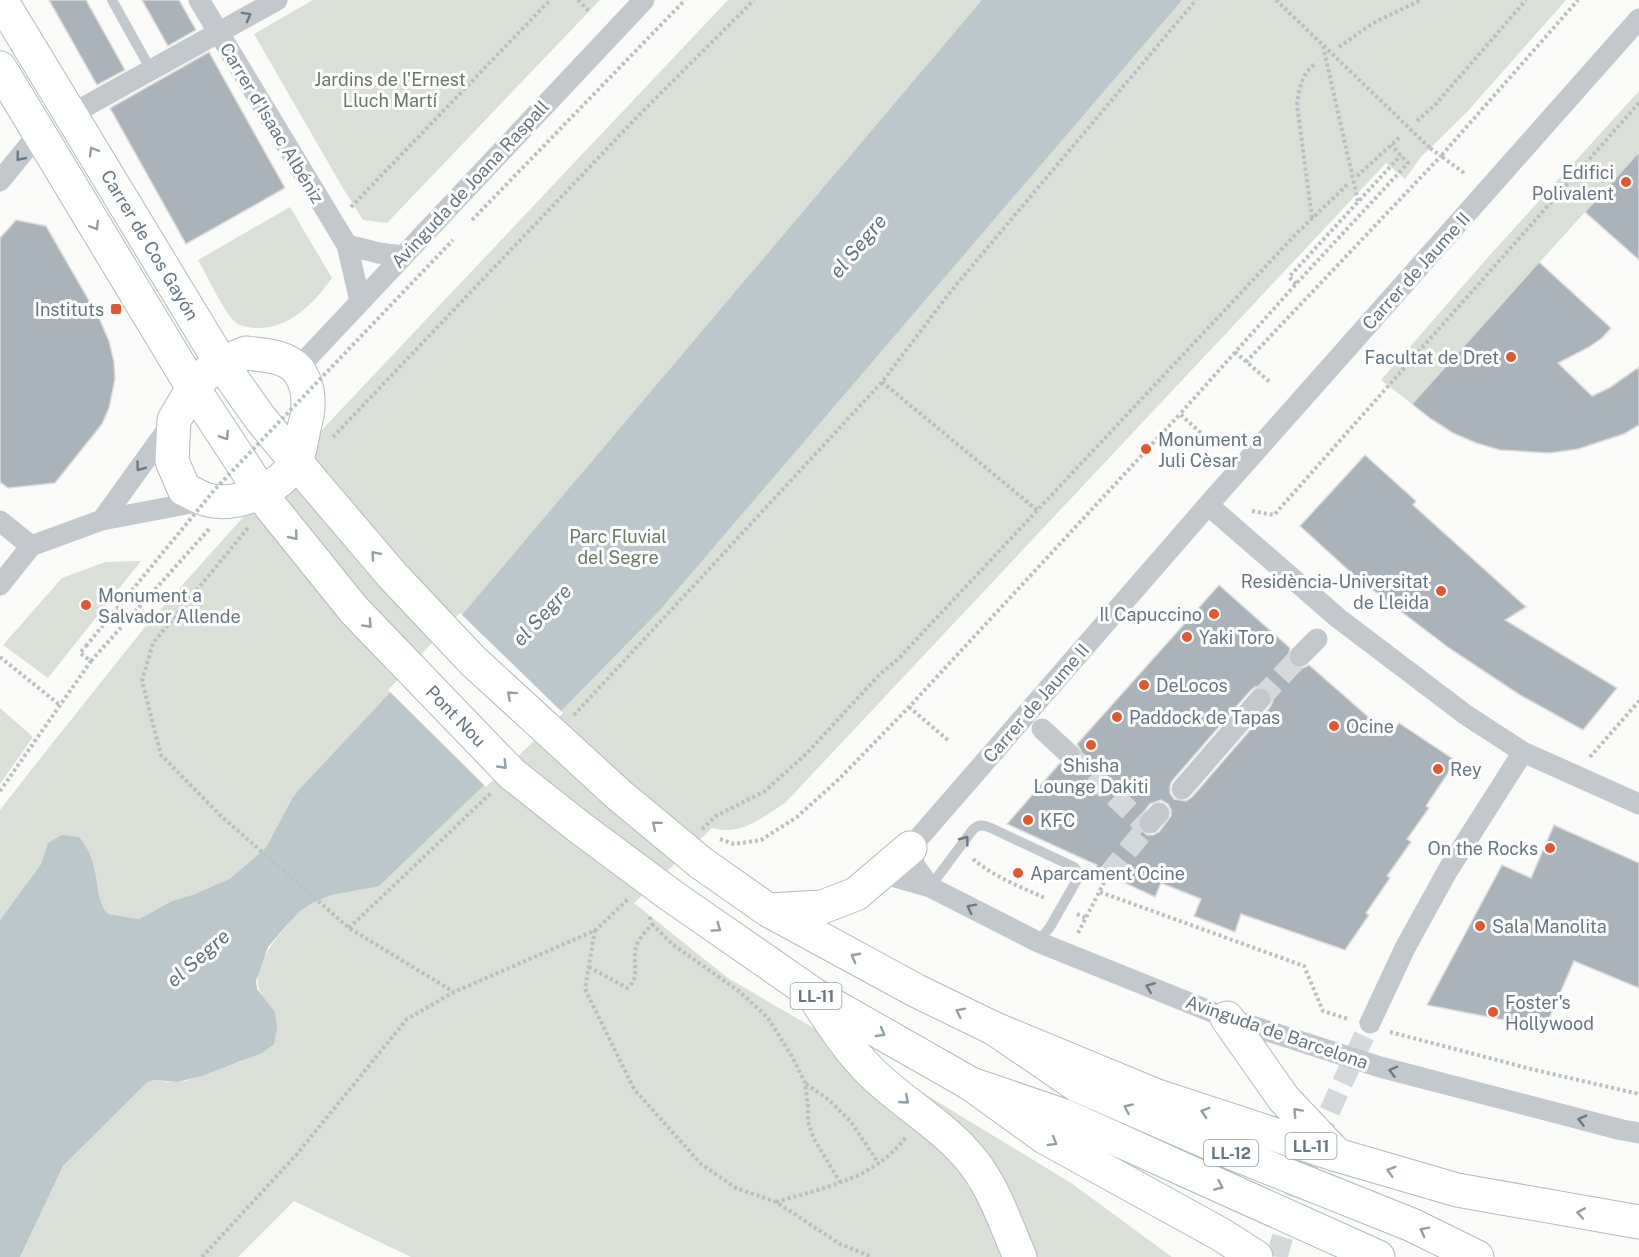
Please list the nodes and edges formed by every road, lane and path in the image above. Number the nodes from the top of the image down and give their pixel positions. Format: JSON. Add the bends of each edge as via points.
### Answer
{"nodes":[{"id":1,"x":1,"y":0,"type":"edge"},
{"id":2,"x":112,"y":0,"type":"edge"},
{"id":3,"x":199,"y":0,"type":"edge"},
{"id":4,"x":277,"y":0,"type":"edge"},
{"id":5,"x":550,"y":0,"type":"edge"},
{"id":6,"x":579,"y":0,"type":"edge"},
{"id":7,"x":644,"y":0,"type":"edge"},
{"id":8,"x":685,"y":0,"type":"edge"},
{"id":9,"x":754,"y":0,"type":"edge"},
{"id":10,"x":1196,"y":0,"type":"edge"},
{"id":11,"x":1276,"y":0,"type":"edge"},
{"id":12,"x":1421,"y":0,"type":"edge"},
{"id":13,"x":1526,"y":0,"type":"edge"},
{"id":14,"x":1578,"y":0,"type":"edge"},
{"id":15,"x":591,"y":13,"type":"dead end"},
{"id":16,"x":1639,"y":19,"type":"edge"},
{"id":17,"x":218,"y":33,"type":"junction"},
{"id":18,"x":1323,"y":45,"type":"junction"},
{"id":19,"x":1339,"y":47,"type":"dead end"},
{"id":20,"x":1316,"y":63,"type":"dead end"},
{"id":21,"x":0,"y":68,"type":"edge"},
{"id":22,"x":151,"y":70,"type":"junction"},
{"id":23,"x":1639,"y":103,"type":"edge"},
{"id":24,"x":70,"y":114,"type":"junction"},
{"id":25,"x":1417,"y":121,"type":"dead end"},
{"id":26,"x":39,"y":133,"type":"junction"},
{"id":27,"x":1401,"y":136,"type":"dead end"},
{"id":28,"x":1391,"y":145,"type":"junction"},
{"id":29,"x":1401,"y":155,"type":"junction"},
{"id":30,"x":1441,"y":156,"type":"junction"},
{"id":31,"x":1464,"y":173,"type":"dead end"},
{"id":32,"x":1357,"y":176,"type":"dead end"},
{"id":33,"x":0,"y":181,"type":"edge"},
{"id":34,"x":1348,"y":184,"type":"dead end"},
{"id":35,"x":1358,"y":201,"type":"junction"},
{"id":36,"x":348,"y":210,"type":"dead end"},
{"id":37,"x":1312,"y":219,"type":"junction"},
{"id":38,"x":469,"y":223,"type":"dead end"},
{"id":39,"x":461,"y":232,"type":"dead end"},
{"id":40,"x":347,"y":244,"type":"junction"},
{"id":41,"x":402,"y":256,"type":"junction"},
{"id":42,"x":1296,"y":284,"type":"junction"},
{"id":43,"x":360,"y":302,"type":"junction"},
{"id":44,"x":1235,"y":352,"type":"junction"},
{"id":45,"x":1246,"y":362,"type":"junction"},
{"id":46,"x":221,"y":363,"type":"junction"},
{"id":47,"x":297,"y":369,"type":"junction"},
{"id":48,"x":882,"y":382,"type":"junction"},
{"id":49,"x":1270,"y":383,"type":"dead end"},
{"id":50,"x":193,"y":388,"type":"junction"},
{"id":51,"x":1180,"y":414,"type":"junction"},
{"id":52,"x":174,"y":420,"type":"junction"},
{"id":53,"x":1214,"y":445,"type":"dead end"},
{"id":54,"x":303,"y":471,"type":"junction"},
{"id":55,"x":267,"y":501,"type":"junction"},
{"id":56,"x":1208,"y":505,"type":"junction"},
{"id":57,"x":1037,"y":510,"type":"junction"},
{"id":58,"x":209,"y":514,"type":"junction"},
{"id":59,"x":102,"y":520,"type":"junction"},
{"id":60,"x":0,"y":521,"type":"edge"},
{"id":61,"x":31,"y":546,"type":"junction"},
{"id":62,"x":0,"y":585,"type":"edge"},
{"id":63,"x":1317,"y":639,"type":"dead end"},
{"id":64,"x":1300,"y":656,"type":"tunnel mouth"},
{"id":65,"x":0,"y":657,"type":"edge"},
{"id":66,"x":91,"y":662,"type":"junction"},
{"id":67,"x":1260,"y":699,"type":"tunnel mouth"},
{"id":68,"x":1639,"y":701,"type":"edge"},
{"id":69,"x":60,"y":706,"type":"junction"},
{"id":70,"x":909,"y":707,"type":"junction"},
{"id":71,"x":569,"y":719,"type":"dead end"},
{"id":72,"x":1042,"y":729,"type":"dead end"},
{"id":73,"x":949,"y":741,"type":"dead end"},
{"id":74,"x":1523,"y":752,"type":"junction"},
{"id":75,"x":1069,"y":753,"type":"tunnel mouth"},
{"id":76,"x":1574,"y":776,"type":"junction"},
{"id":77,"x":1182,"y":789,"type":"dead end"},
{"id":78,"x":0,"y":791,"type":"edge"},
{"id":79,"x":493,"y":791,"type":"dead end"},
{"id":80,"x":1639,"y":804,"type":"edge"},
{"id":81,"x":964,"y":841,"type":"junction"},
{"id":82,"x":705,"y":844,"type":"junction"},
{"id":83,"x":910,"y":848,"type":"junction"},
{"id":84,"x":881,"y":873,"type":"junction"},
{"id":85,"x":1108,"y":876,"type":"tunnel mouth"},
{"id":86,"x":930,"y":887,"type":"junction"},
{"id":87,"x":630,"y":897,"type":"dead end"},
{"id":88,"x":658,"y":902,"type":"junction"},
{"id":89,"x":1062,"y":906,"type":"junction"},
{"id":90,"x":768,"y":910,"type":"junction"},
{"id":91,"x":1086,"y":918,"type":"junction"},
{"id":92,"x":652,"y":924,"type":"junction"},
{"id":93,"x":349,"y":928,"type":"junction"},
{"id":94,"x":596,"y":930,"type":"junction"},
{"id":95,"x":1075,"y":939,"type":"dead end"},
{"id":96,"x":1038,"y":942,"type":"junction"},
{"id":97,"x":589,"y":968,"type":"junction"},
{"id":98,"x":454,"y":992,"type":"junction"},
{"id":99,"x":813,"y":994,"type":"junction"},
{"id":100,"x":1227,"y":1018,"type":"junction"},
{"id":101,"x":1370,"y":1023,"type":"tunnel mouth"},
{"id":102,"x":995,"y":1029,"type":"junction"},
{"id":103,"x":805,"y":1083,"type":"junction"},
{"id":104,"x":971,"y":1084,"type":"junction"},
{"id":105,"x":923,"y":1115,"type":"junction"},
{"id":106,"x":1639,"y":1132,"type":"edge"},
{"id":107,"x":1337,"y":1155,"type":"junction"},
{"id":108,"x":879,"y":1164,"type":"junction"},
{"id":109,"x":840,"y":1182,"type":"junction"},
{"id":110,"x":776,"y":1202,"type":"junction"},
{"id":111,"x":1639,"y":1222,"type":"edge"},
{"id":112,"x":202,"y":1257,"type":"edge"},
{"id":113,"x":872,"y":1257,"type":"edge"},
{"id":114,"x":1020,"y":1257,"type":"edge"},
{"id":115,"x":1256,"y":1257,"type":"edge"},
{"id":116,"x":1378,"y":1257,"type":"edge"},
{"id":117,"x":1477,"y":1257,"type":"edge"}],
"edges":[{"from":1,"to":24,"type":"main road","name":"Carrer de Cos Gayón"},
{"from":2,"to":22,"type":"lane"},
{"from":3,"to":17,"type":"street","name":"Carrer d'Isaac Albéniz"},
{"from":17,"to":4,"type":"street","one_way":true},
{"from":5,"to":36,"type":"path"},
{"from":6,"to":15,"type":"path"},
{"from":7,"to":41,"type":"street","name":"Avinguda de Joana Raspall"},
{"from":8,"to":38,"type":"path"},
{"from":9,"to":54,"type":"path","via":[[639,114]]},
{"from":10,"to":48,"type":"path","via":[[951,291]]},
{"from":11,"to":18,"type":"path","bridge":true},
{"from":12,"to":19,"type":"path","via":[[1373,22]]},
{"from":13,"to":25,"type":"path"},
{"from":14,"to":30,"type":"path"},
{"from":16,"to":56,"type":"street","name":"Carrer de Jaume II"},
{"from":17,"to":22,"type":"street"},
{"from":17,"to":40,"type":"street","name":"Carrer d'Isaac Albéniz"},
{"from":18,"to":30,"type":"path","bridge":true},
{"from":18,"to":35,"type":"path","bridge":true},
{"from":20,"to":37,"type":"path","via":[[1299,86],[1298,105]]},
{"from":21,"to":26,"type":"main road","name":"Carrer de Cos Gayón"},
{"from":22,"to":24,"type":"street"},
{"from":23,"to":56,"type":"path","via":[[1274,515]]},
{"from":46,"to":24,"type":"main road","name":"Carrer de Cos Gayón","one_way":true},
{"from":26,"to":33,"type":"street","one_way":true},
{"from":26,"to":50,"type":"main road","name":"Carrer de Cos Gayón","one_way":true},
{"from":27,"to":28,"type":"path"},
{"from":28,"to":29,"type":"path"},
{"from":28,"to":32,"type":"path"},
{"from":29,"to":35,"type":"path"},
{"from":29,"to":42,"type":"path","via":[[1408,163]]},
{"from":30,"to":31,"type":"path"},
{"from":30,"to":45,"type":"path"},
{"from":34,"to":37,"type":"path"},
{"from":35,"to":42,"type":"path","via":[[1289,277]]},
{"from":37,"to":57,"type":"path"},
{"from":39,"to":66,"type":"path","bridge":true,"via":[[216,488],[80,653]]},
{"from":40,"to":41,"type":"street"},
{"from":40,"to":43,"type":"street","name":"Carrer d'Isaac Albéniz"},
{"from":41,"to":43,"type":"street","name":"Avinguda de Joana Raspall"},
{"from":42,"to":44,"type":"path"},
{"from":43,"to":47,"type":"street","name":"Avinguda de Joana Raspall"},
{"from":44,"to":45,"type":"path"},
{"from":44,"to":51,"type":"path"},
{"from":45,"to":49,"type":"path"},
{"from":46,"to":47,"type":"main road","via":[[246,353],[274,356]]},
{"from":46,"to":50,"type":"main road"},
{"from":46,"to":54,"type":"main road","name":"Carrer de Cos Gayón"},
{"from":47,"to":54,"type":"main road","via":[[308,388]]},
{"from":48,"to":57,"type":"path"},
{"from":48,"to":71,"type":"path"},
{"from":50,"to":52,"type":"main road"},
{"from":50,"to":55,"type":"main road","name":"Carrer de Cos Gayón","one_way":true},
{"from":51,"to":53,"type":"path"},
{"from":51,"to":70,"type":"path"},
{"from":52,"to":58,"type":"main road","via":[[172,461],[184,489]]},
{"from":52,"to":59,"type":"street","one_way":true},
{"from":54,"to":55,"type":"main road","via":[[282,479]]},
{"from":82,"to":54,"type":"main road","one_way":true,"bridge":true,"via":[[618,794],[473,661]]},
{"from":55,"to":58,"type":"main road","via":[[234,501]]},
{"from":55,"to":88,"type":"main road","name":"Pont Nou","one_way":true,"bridge":true,"via":[[354,610],[512,774],[579,827]]},
{"from":55,"to":93,"type":"path","via":[[153,643],[142,681],[161,755],[221,816]]},
{"from":56,"to":74,"type":"street","via":[[1338,618],[1466,715]]},
{"from":56,"to":83,"type":"street","name":"Carrer de Jaume II"},
{"from":57,"to":82,"type":"path","via":[[806,753],[765,791],[716,816]]},
{"from":58,"to":59,"type":"street"},
{"from":58,"to":66,"type":"path"},
{"from":59,"to":61,"type":"street"},
{"from":60,"to":61,"type":"street"},
{"from":61,"to":62,"type":"street"},
{"from":63,"to":64,"type":"street"},
{"from":65,"to":69,"type":"path"},
{"from":66,"to":69,"type":"path"},
{"from":67,"to":77,"type":"street"},
{"from":68,"to":76,"type":"path"},
{"from":69,"to":78,"type":"path"},
{"from":70,"to":73,"type":"path"},
{"from":70,"to":82,"type":"path","via":[[797,817],[760,840]]},
{"from":72,"to":75,"type":"street"},
{"from":74,"to":76,"type":"street"},
{"from":74,"to":101,"type":"street","via":[[1448,870]]},
{"from":76,"to":80,"type":"street"},
{"from":79,"to":93,"type":"path"},
{"from":81,"to":86,"type":"lane"},
{"from":81,"to":89,"type":"path","via":[[973,860],[981,866]]},
{"from":81,"to":89,"type":"lane","one_way":true,"via":[[975,826],[984,825],[1074,867],[1078,878]]},
{"from":82,"to":90,"type":"main road","number":"LL-11"},
{"from":83,"to":84,"type":"main road"},
{"from":83,"to":86,"type":"street","via":[[915,866]]},
{"from":84,"to":86,"type":"street","name":"Avinguda de Barcelona"},
{"from":84,"to":90,"type":"main road","via":[[856,894],[822,907]]},
{"from":85,"to":91,"type":"path"},
{"from":96,"to":86,"type":"street","name":"Avinguda de Barcelona","one_way":true},
{"from":87,"to":94,"type":"path"},
{"from":88,"to":92,"type":"path"},
{"from":88,"to":99,"type":"main road","number":"LL-11","one_way":true},
{"from":89,"to":91,"type":"path"},
{"from":89,"to":96,"type":"lane"},
{"from":102,"to":90,"type":"main road","number":"LL-11","one_way":true},
{"from":91,"to":95,"type":"path"},
{"from":92,"to":97,"type":"path","via":[[636,947],[634,978],[627,988]]},
{"from":92,"to":103,"type":"path","via":[[768,1018]]},
{"from":93,"to":98,"type":"path"},
{"from":94,"to":97,"type":"path"},
{"from":94,"to":98,"type":"path"},
{"from":100,"to":96,"type":"street","name":"Avinguda de Barcelona","one_way":true},
{"from":97,"to":110,"type":"path","via":[[585,989],[634,1089],[701,1164],[736,1188]]},
{"from":98,"to":112,"type":"path","via":[[407,1019],[297,1154]]},
{"from":99,"to":104,"type":"main road","number":"LL-11","one_way":true},
{"from":99,"to":105,"type":"main road","one_way":true,"via":[[845,1044],[871,1073]]},
{"from":106,"to":100,"type":"street","name":"Avinguda de Barcelona","one_way":true,"via":[[1380,1067]]},
{"from":107,"to":100,"type":"main road","one_way":true,"via":[[1284,1099]]},
{"from":107,"to":102,"type":"main road","number":"LL-11","one_way":true,"via":[[1156,1096]]},
{"from":117,"to":102,"type":"main road","number":"LL-12","one_way":true,"via":[[1412,1224],[1232,1153],[1077,1085]]},
{"from":103,"to":108,"type":"path","via":[[851,1122]]},
{"from":103,"to":109,"type":"path","via":[[808,1122],[814,1139]]},
{"from":104,"to":115,"type":"main road","number":"LL-11","one_way":true,"via":[[1046,1138]]},
{"from":104,"to":116,"type":"main road","number":"LL-12","one_way":true,"via":[[1065,1116]]},
{"from":105,"to":108,"type":"path","via":[[897,1149]]},
{"from":105,"to":114,"type":"main road","via":[[973,1162],[990,1189]]},
{"from":111,"to":107,"type":"main road","number":"LL-11","one_way":true,"via":[[1457,1190]]},
{"from":108,"to":109,"type":"path"},
{"from":109,"to":110,"type":"path"},
{"from":110,"to":113,"type":"path","via":[[840,1244]]}]}
